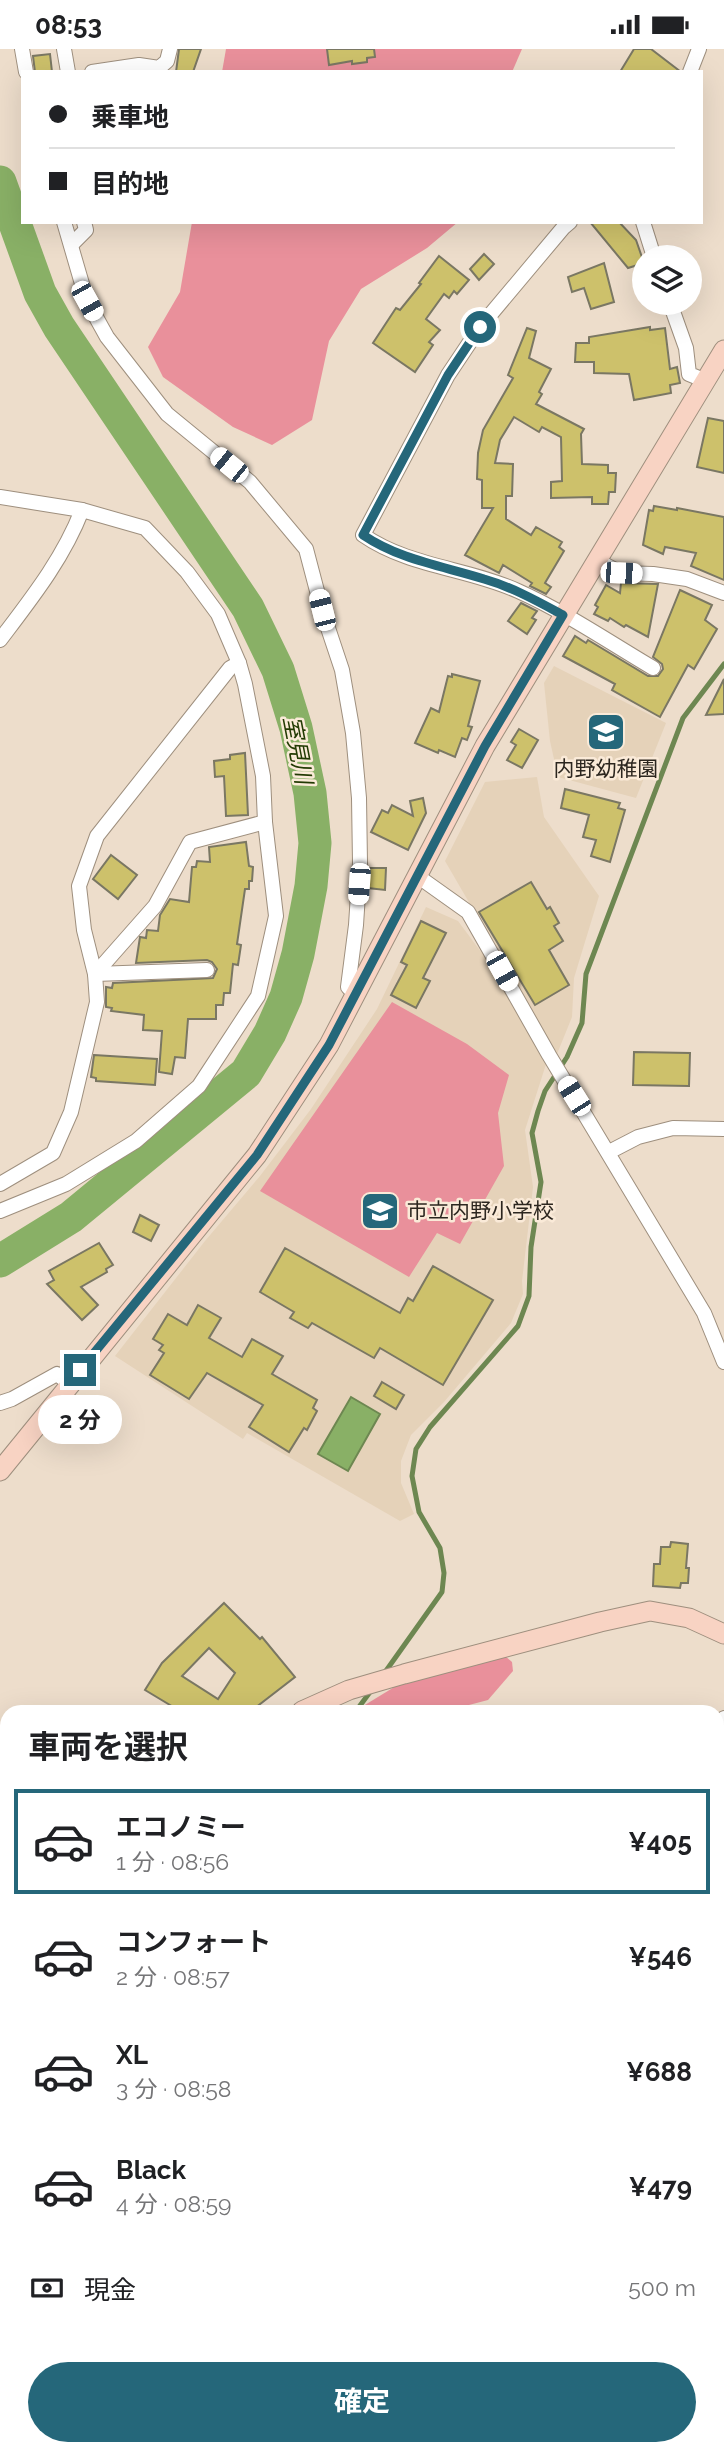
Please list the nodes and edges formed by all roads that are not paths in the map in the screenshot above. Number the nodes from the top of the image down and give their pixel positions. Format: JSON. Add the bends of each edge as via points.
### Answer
{"nodes":[{"id":1,"x":22,"y":49,"type":"edge"},
{"id":2,"x":64,"y":49,"type":"edge"},
{"id":3,"x":170,"y":49,"type":"edge"},
{"id":4,"x":699,"y":49,"type":"edge"},
{"id":5,"x":26,"y":70,"type":"edge"},
{"id":6,"x":68,"y":70,"type":"edge"},
{"id":7,"x":105,"y":70,"type":"edge"},
{"id":8,"x":691,"y":70,"type":"edge"},
{"id":9,"x":66,"y":224,"type":"edge"},
{"id":10,"x":84,"y":224,"type":"edge"},
{"id":11,"x":567,"y":224,"type":"edge"},
{"id":12,"x":644,"y":224,"type":"edge"},
{"id":13,"x":72,"y":244,"type":"junction"},
{"id":14,"x":650,"y":245,"type":"edge"},
{"id":15,"x":674,"y":315,"type":"edge"},
{"id":16,"x":724,"y":351,"type":"edge"},
{"id":17,"x":705,"y":381,"type":"junction"},
{"id":18,"x":0,"y":497,"type":"edge"},
{"id":19,"x":82,"y":510,"type":"junction"},
{"id":20,"x":596,"y":560,"type":"junction"},
{"id":21,"x":724,"y":593,"type":"edge"},
{"id":22,"x":563,"y":615,"type":"junction"},
{"id":23,"x":0,"y":641,"type":"edge"},
{"id":24,"x":239,"y":663,"type":"junction"},
{"id":25,"x":653,"y":668,"type":"dead end"},
{"id":26,"x":265,"y":822,"type":"junction"},
{"id":27,"x":416,"y":875,"type":"junction"},
{"id":28,"x":207,"y":970,"type":"dead end"},
{"id":29,"x":95,"y":974,"type":"junction"},
{"id":30,"x":356,"y":995,"type":"junction"},
{"id":31,"x":724,"y":1129,"type":"edge"},
{"id":32,"x":609,"y":1152,"type":"junction"},
{"id":33,"x":0,"y":1184,"type":"edge"},
{"id":34,"x":0,"y":1211,"type":"edge"},
{"id":35,"x":724,"y":1362,"type":"edge"},
{"id":36,"x":70,"y":1384,"type":"junction"},
{"id":37,"x":0,"y":1403,"type":"edge"},
{"id":38,"x":0,"y":1471,"type":"edge"},
{"id":39,"x":724,"y":1634,"type":"edge"},
{"id":40,"x":315,"y":1705,"type":"edge"}],
"edges":[{"from":1,"to":5,"type":"street"},
{"from":2,"to":6,"type":"street"},
{"from":3,"to":7,"type":"street","via":[[159,68],[139,65]]},
{"from":4,"to":8,"type":"street"},
{"from":9,"to":13,"type":"street"},
{"from":10,"to":13,"type":"street","via":[[86,230]]},
{"from":11,"to":22,"type":"street","via":[[480,327],[448,375],[363,535],[402,556],[518,591]]},
{"from":12,"to":14,"type":"street"},
{"from":13,"to":30,"type":"street","via":[[87,301],[107,337],[167,414],[250,482],[306,549],[342,670],[353,733],[360,863],[348,987]]},
{"from":15,"to":17,"type":"street","via":[[689,374]]},
{"from":16,"to":17,"type":"street"},
{"from":17,"to":20,"type":"street"},
{"from":18,"to":19,"type":"street"},
{"from":19,"to":23,"type":"street","via":[[48,577]]},
{"from":19,"to":24,"type":"street","via":[[145,528],[187,572],[218,614]]},
{"from":20,"to":21,"type":"street","via":[[621,573],[687,579]]},
{"from":20,"to":22,"type":"street"},
{"from":22,"to":25,"type":"street"},
{"from":22,"to":27,"type":"street"},
{"from":24,"to":26,"type":"street","via":[[263,776]]},
{"from":24,"to":29,"type":"street","via":[[230,668],[97,836],[79,886],[83,930]]},
{"from":26,"to":29,"type":"street","via":[[190,842],[155,905]]},
{"from":26,"to":34,"type":"street","via":[[276,916],[258,996],[200,1086],[136,1141],[66,1184]]},
{"from":27,"to":30,"type":"street"},
{"from":27,"to":32,"type":"street","via":[[468,912]]},
{"from":28,"to":29,"type":"street"},
{"from":29,"to":33,"type":"street","via":[[97,1002],[71,1112],[53,1153]]},
{"from":30,"to":36,"type":"street","via":[[257,1155]]},
{"from":31,"to":32,"type":"street","via":[[673,1128],[638,1137]]},
{"from":32,"to":35,"type":"street","via":[[704,1313]]},
{"from":36,"to":37,"type":"street","via":[[57,1374]]},
{"from":36,"to":38,"type":"street"},
{"from":39,"to":40,"type":"street","via":[[689,1618],[650,1611],[404,1674]]}]}
